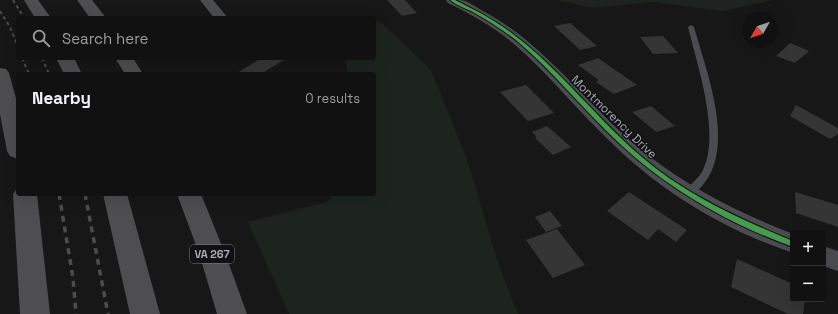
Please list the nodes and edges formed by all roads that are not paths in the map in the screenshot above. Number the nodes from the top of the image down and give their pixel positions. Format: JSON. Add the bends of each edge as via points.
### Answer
{"nodes":[{"id":1,"x":31,"y":0,"type":"edge"},
{"id":2,"x":36,"y":0,"type":"edge"},
{"id":3,"x":84,"y":0,"type":"edge"},
{"id":4,"x":206,"y":0,"type":"edge"},
{"id":5,"x":452,"y":0,"type":"edge"},
{"id":6,"x":42,"y":16,"type":"edge"},
{"id":7,"x":43,"y":16,"type":"edge"},
{"id":8,"x":96,"y":16,"type":"edge"},
{"id":9,"x":219,"y":16,"type":"edge"},
{"id":10,"x":691,"y":27,"type":"dead end"},
{"id":11,"x":66,"y":60,"type":"edge"},
{"id":12,"x":125,"y":60,"type":"edge"},
{"id":13,"x":72,"y":72,"type":"edge"},
{"id":14,"x":133,"y":72,"type":"edge"},
{"id":15,"x":0,"y":74,"type":"edge"},
{"id":16,"x":16,"y":140,"type":"edge"},
{"id":17,"x":688,"y":193,"type":"junction"},
{"id":18,"x":25,"y":196,"type":"edge"},
{"id":19,"x":116,"y":196,"type":"edge"},
{"id":20,"x":190,"y":196,"type":"edge"},
{"id":21,"x":790,"y":243,"type":"edge"},
{"id":22,"x":826,"y":257,"type":"edge"},
{"id":23,"x":838,"y":261,"type":"edge"},
{"id":24,"x":35,"y":314,"type":"edge"},
{"id":25,"x":145,"y":314,"type":"edge"},
{"id":26,"x":232,"y":314,"type":"edge"}],
"edges":[{"from":1,"to":6,"type":"highway"},
{"from":2,"to":7,"type":"highway"},
{"from":3,"to":8,"type":"highway"},
{"from":4,"to":9,"type":"street"},
{"from":5,"to":17,"type":"street","name":"Montmorency Drive","via":[[492,21],[528,48],[622,143]]},
{"from":10,"to":17,"type":"lane","via":[[706,84],[713,126],[713,150],[708,168]]},
{"from":11,"to":13,"type":"highway"},
{"from":12,"to":14,"type":"highway"},
{"from":15,"to":16,"type":"highway"},
{"from":17,"to":21,"type":"street","name":"Montmorency Drive","via":[[725,214]]},
{"from":18,"to":24,"type":"highway"},
{"from":19,"to":25,"type":"highway"},
{"from":20,"to":26,"type":"highway","number":"VA 267"},
{"from":22,"to":23,"type":"street"}]}
